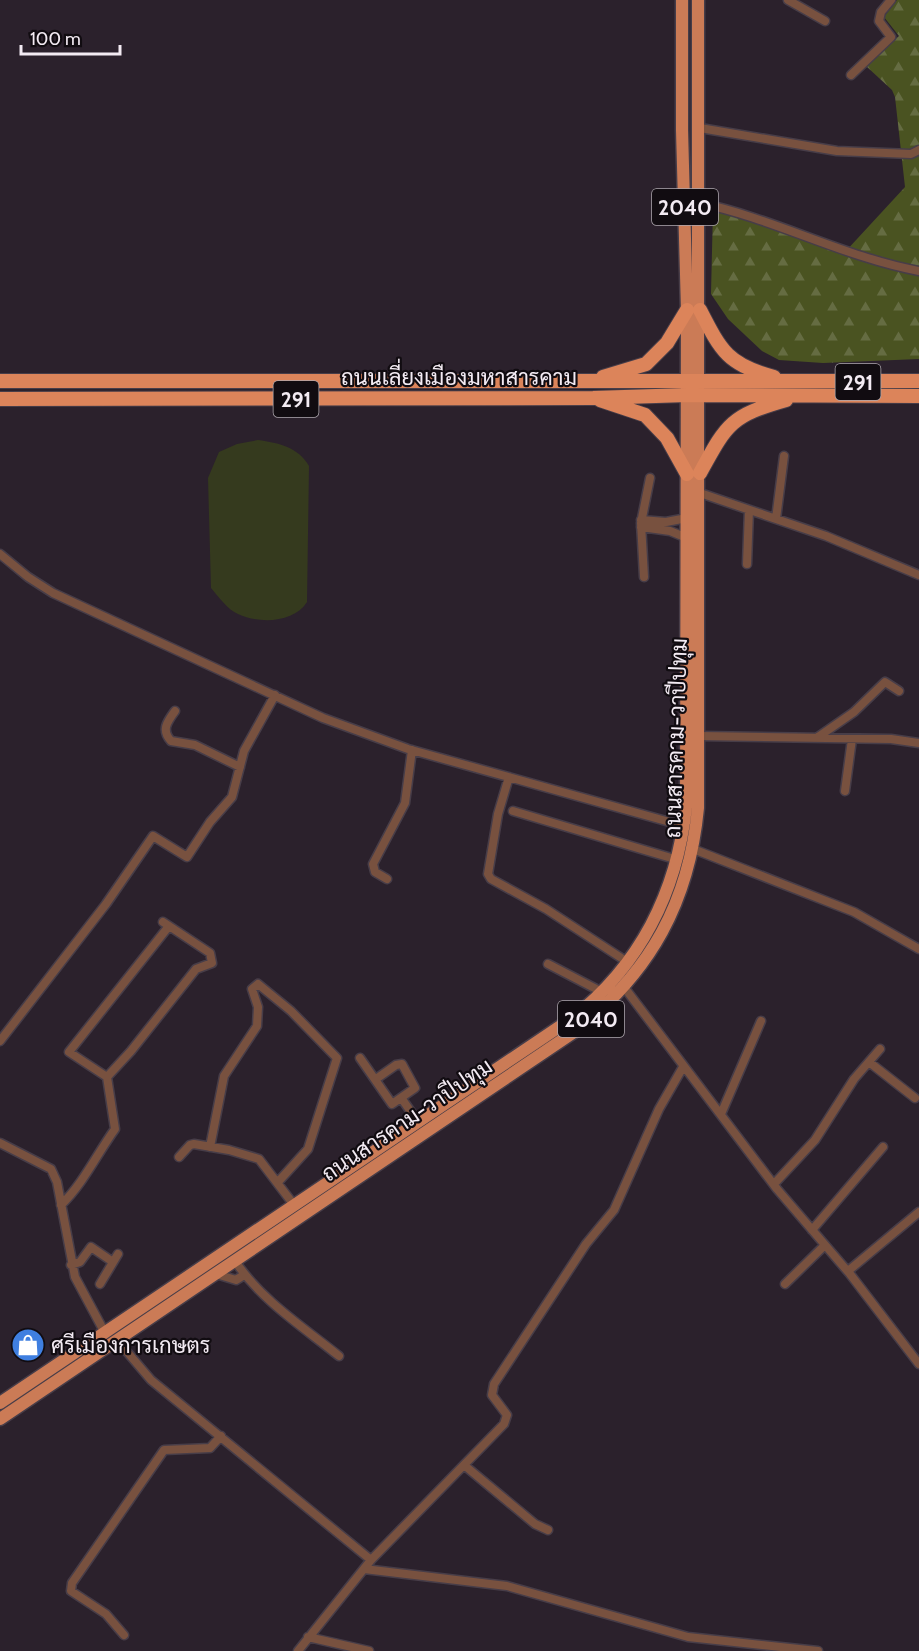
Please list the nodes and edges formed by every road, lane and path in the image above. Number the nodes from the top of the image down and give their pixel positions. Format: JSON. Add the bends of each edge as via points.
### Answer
{"nodes":[{"id":1,"x":682,"y":0,"type":"edge"},
{"id":2,"x":698,"y":0,"type":"edge"},
{"id":3,"x":788,"y":0,"type":"edge"},
{"id":4,"x":891,"y":0,"type":"edge"},
{"id":5,"x":825,"y":21,"type":"dead end"},
{"id":6,"x":851,"y":75,"type":"dead end"},
{"id":7,"x":700,"y":129,"type":"junction"},
{"id":8,"x":919,"y":150,"type":"edge"},
{"id":9,"x":700,"y":203,"type":"junction"},
{"id":10,"x":919,"y":271,"type":"edge"},
{"id":11,"x":694,"y":310,"type":"junction"},
{"id":12,"x":0,"y":381,"type":"edge"},
{"id":13,"x":589,"y":381,"type":"junction"},
{"id":14,"x":919,"y":381,"type":"edge"},
{"id":15,"x":694,"y":388,"type":"junction"},
{"id":16,"x":798,"y":389,"type":"junction"},
{"id":17,"x":919,"y":396,"type":"edge"},
{"id":18,"x":593,"y":398,"type":"junction"},
{"id":19,"x":0,"y":399,"type":"edge"},
{"id":20,"x":784,"y":456,"type":"dead end"},
{"id":21,"x":694,"y":474,"type":"junction"},
{"id":22,"x":650,"y":478,"type":"dead end"},
{"id":23,"x":700,"y":493,"type":"junction"},
{"id":24,"x":749,"y":510,"type":"junction"},
{"id":25,"x":687,"y":518,"type":"junction"},
{"id":26,"x":776,"y":519,"type":"junction"},
{"id":27,"x":641,"y":523,"type":"junction"},
{"id":28,"x":687,"y":538,"type":"junction"},
{"id":29,"x":0,"y":554,"type":"edge"},
{"id":30,"x":747,"y":564,"type":"dead end"},
{"id":31,"x":919,"y":575,"type":"edge"},
{"id":32,"x":644,"y":577,"type":"dead end"},
{"id":33,"x":687,"y":675,"type":"junction"},
{"id":34,"x":700,"y":675,"type":"junction"},
{"id":35,"x":899,"y":691,"type":"dead end"},
{"id":36,"x":275,"y":695,"type":"junction"},
{"id":37,"x":175,"y":711,"type":"dead end"},
{"id":38,"x":700,"y":736,"type":"junction"},
{"id":39,"x":818,"y":737,"type":"junction"},
{"id":40,"x":852,"y":739,"type":"junction"},
{"id":41,"x":919,"y":743,"type":"edge"},
{"id":42,"x":412,"y":750,"type":"junction"},
{"id":43,"x":240,"y":766,"type":"junction"},
{"id":44,"x":509,"y":777,"type":"junction"},
{"id":45,"x":845,"y":791,"type":"dead end"},
{"id":46,"x":513,"y":811,"type":"dead end"},
{"id":47,"x":684,"y":826,"type":"junction"},
{"id":48,"x":693,"y":849,"type":"junction"},
{"id":49,"x":678,"y":860,"type":"junction"},
{"id":50,"x":387,"y":879,"type":"dead end"},
{"id":51,"x":919,"y":949,"type":"edge"},
{"id":52,"x":629,"y":963,"type":"junction"},
{"id":53,"x":548,"y":964,"type":"dead end"},
{"id":54,"x":624,"y":987,"type":"junction"},
{"id":55,"x":602,"y":992,"type":"junction"},
{"id":56,"x":760,"y":1021,"type":"dead end"},
{"id":57,"x":0,"y":1041,"type":"edge"},
{"id":58,"x":880,"y":1049,"type":"dead end"},
{"id":59,"x":360,"y":1058,"type":"dead end"},
{"id":60,"x":869,"y":1062,"type":"junction"},
{"id":61,"x":683,"y":1067,"type":"junction"},
{"id":62,"x":107,"y":1077,"type":"junction"},
{"id":63,"x":376,"y":1079,"type":"junction"},
{"id":64,"x":915,"y":1098,"type":"dead end"},
{"id":65,"x":402,"y":1100,"type":"junction"},
{"id":66,"x":722,"y":1114,"type":"junction"},
{"id":67,"x":418,"y":1122,"type":"junction"},
{"id":68,"x":0,"y":1146,"type":"edge"},
{"id":69,"x":883,"y":1146,"type":"dead end"},
{"id":70,"x":210,"y":1147,"type":"junction"},
{"id":71,"x":179,"y":1157,"type":"dead end"},
{"id":72,"x":375,"y":1158,"type":"junction"},
{"id":73,"x":278,"y":1182,"type":"junction"},
{"id":74,"x":774,"y":1184,"type":"junction"},
{"id":75,"x":62,"y":1205,"type":"junction"},
{"id":76,"x":294,"y":1205,"type":"junction"},
{"id":77,"x":919,"y":1212,"type":"edge"},
{"id":78,"x":812,"y":1230,"type":"junction"},
{"id":79,"x":825,"y":1245,"type":"junction"},
{"id":80,"x":235,"y":1261,"type":"junction"},
{"id":81,"x":71,"y":1265,"type":"junction"},
{"id":82,"x":848,"y":1271,"type":"junction"},
{"id":83,"x":216,"y":1274,"type":"junction"},
{"id":84,"x":244,"y":1275,"type":"junction"},
{"id":85,"x":100,"y":1284,"type":"dead end"},
{"id":86,"x":785,"y":1284,"type":"dead end"},
{"id":87,"x":112,"y":1339,"type":"junction"},
{"id":88,"x":339,"y":1356,"type":"dead end"},
{"id":89,"x":919,"y":1364,"type":"edge"},
{"id":90,"x":0,"y":1403,"type":"edge"},
{"id":91,"x":0,"y":1419,"type":"edge"},
{"id":92,"x":221,"y":1436,"type":"junction"},
{"id":93,"x":464,"y":1465,"type":"junction"},
{"id":94,"x":549,"y":1530,"type":"dead end"},
{"id":95,"x":371,"y":1560,"type":"junction"},
{"id":96,"x":364,"y":1569,"type":"junction"},
{"id":97,"x":124,"y":1635,"type":"dead end"},
{"id":98,"x":308,"y":1637,"type":"junction"},
{"id":99,"x":298,"y":1651,"type":"edge"},
{"id":100,"x":369,"y":1651,"type":"edge"},
{"id":101,"x":818,"y":1651,"type":"edge"}],
"edges":[{"from":1,"to":11,"type":"main road","name":"ถนนสารคาม-วาปีปทุม","number":"2040"},
{"from":2,"to":7,"type":"main road","name":"ถนนสารคาม-วาปีปทุม","number":"2040"},
{"from":3,"to":5,"type":"street"},
{"from":4,"to":6,"type":"street","via":[[879,21],[891,37]]},
{"from":7,"to":8,"type":"street","via":[[837,151],[911,154]]},
{"from":7,"to":9,"type":"main road","name":"ถนนสารคาม-วาปีปทุม","number":"2040"},
{"from":9,"to":10,"type":"street","via":[[737,211],[887,264]]},
{"from":9,"to":11,"type":"main road","name":"ถนนสารคาม-วาปีปทุม","number":"2040"},
{"from":11,"to":13,"type":"highway","via":[[646,364]]},
{"from":11,"to":15,"type":"main road","name":"ถนนสารคาม-วาปีปทุม","number":"2040"},
{"from":11,"to":16,"type":"highway","via":[[720,349],[749,370]]},
{"from":12,"to":13,"type":"highway","name":"ถนนเลี่ยงเมืองมหาสารคาม","number":"291"},
{"from":13,"to":15,"type":"highway","name":"ถนนเลี่ยงเมืองมหาสารคาม","number":"291"},
{"from":14,"to":16,"type":"highway","name":"ถนนเลี่ยงเมืองมหาสารคาม","number":"291"},
{"from":15,"to":16,"type":"highway","name":"ถนนเลี่ยงเมืองมหาสารคาม","number":"291"},
{"from":15,"to":18,"type":"highway","name":"ถนนเลี่ยงเมืองมหาสารคาม","number":"291"},
{"from":15,"to":21,"type":"main road","name":"ถนนสารคาม-วาปีปทุม","number":"2040"},
{"from":16,"to":17,"type":"highway","name":"ถนนเลี่ยงเมืองมหาสารคาม","number":"291"},
{"from":16,"to":21,"type":"highway","via":[[752,410],[724,430]]},
{"from":18,"to":19,"type":"highway","name":"ถนนเลี่ยงเมืองมหาสารคาม","number":"291"},
{"from":18,"to":21,"type":"highway","via":[[645,416]]},
{"from":20,"to":26,"type":"street"},
{"from":21,"to":23,"type":"main road","name":"ถนนสารคาม-วาปีปทุม","number":"2040"},
{"from":21,"to":25,"type":"main road","name":"ถนนสารคาม-วาปีปทุม","number":"2040"},
{"from":22,"to":27,"type":"street"},
{"from":23,"to":24,"type":"street"},
{"from":23,"to":34,"type":"main road","name":"ถนนสารคาม-วาปีปทุม","number":"2040"},
{"from":24,"to":26,"type":"street"},
{"from":24,"to":30,"type":"street"},
{"from":25,"to":27,"type":"street"},
{"from":25,"to":28,"type":"main road","name":"ถนนสารคาม-วาปีปทุม","number":"2040"},
{"from":26,"to":31,"type":"street"},
{"from":27,"to":28,"type":"street"},
{"from":27,"to":32,"type":"street"},
{"from":28,"to":33,"type":"main road","name":"ถนนสารคาม-วาปีปทุม","number":"2040"},
{"from":29,"to":36,"type":"street","via":[[53,593]]},
{"from":33,"to":34,"type":"main road"},
{"from":33,"to":47,"type":"main road","name":"ถนนสารคาม-วาปีปทุม","number":"2040"},
{"from":34,"to":38,"type":"main road","name":"ถนนสารคาม-วาปีปทุม","number":"2040"},
{"from":35,"to":39,"type":"street","via":[[885,682],[854,712]]},
{"from":36,"to":42,"type":"street","via":[[323,718]]},
{"from":36,"to":43,"type":"street","via":[[244,751]]},
{"from":37,"to":43,"type":"street","via":[[165,726],[171,741],[195,745]]},
{"from":38,"to":39,"type":"street"},
{"from":38,"to":48,"type":"main road","name":"ถนนสารคาม-วาปีปทุม","number":"2040"},
{"from":39,"to":40,"type":"street"},
{"from":40,"to":41,"type":"street"},
{"from":40,"to":45,"type":"street"},
{"from":42,"to":44,"type":"street"},
{"from":42,"to":50,"type":"street","via":[[405,803],[373,864],[375,872]]},
{"from":43,"to":57,"type":"street","via":[[232,796],[187,857],[153,836],[106,904]]},
{"from":44,"to":47,"type":"street"},
{"from":44,"to":52,"type":"street","via":[[498,814],[488,874],[491,879]]},
{"from":46,"to":49,"type":"street"},
{"from":47,"to":49,"type":"main road","name":"ถนนสารคาม-วาปีปทุม","number":"2040"},
{"from":48,"to":51,"type":"street","via":[[854,912]]},
{"from":48,"to":54,"type":"main road","name":"ถนนสารคาม-วาปีปทุม","number":"2040","via":[[686,879],[663,932]]},
{"from":49,"to":52,"type":"main road","name":"ถนนสารคาม-วาปีปทุม","number":"2040","via":[[665,898]]},
{"from":52,"to":55,"type":"main road","name":"ถนนสารคาม-วาปีปทุม","number":"2040"},
{"from":53,"to":55,"type":"street"},
{"from":54,"to":61,"type":"street"},
{"from":54,"to":72,"type":"main road","name":"ถนนสารคาม-วาปีปทุม","number":"2040","via":[[577,1030]]},
{"from":55,"to":67,"type":"main road","name":"ถนนสารคาม-วาปีปทุม","number":"2040","via":[[571,1019]]},
{"from":56,"to":66,"type":"street"},
{"from":58,"to":60,"type":"street"},
{"from":59,"to":63,"type":"street"},
{"from":60,"to":64,"type":"street"},
{"from":60,"to":74,"type":"street","via":[[815,1140]]},
{"from":61,"to":66,"type":"street"},
{"from":61,"to":93,"type":"street","via":[[659,1109],[614,1210],[586,1244],[494,1384],[492,1395],[507,1415],[504,1424]]},
{"from":62,"to":62,"type":"street","via":[[196,969],[212,963],[210,953],[166,924],[69,1052]]},
{"from":62,"to":75,"type":"street","via":[[115,1129],[75,1192]]},
{"from":63,"to":65,"type":"street","via":[[392,1104]]},
{"from":63,"to":65,"type":"street","via":[[396,1065],[404,1065],[415,1086]]},
{"from":65,"to":67,"type":"street"},
{"from":66,"to":74,"type":"street"},
{"from":67,"to":72,"type":"main road","name":"ถนนสารคาม-วาปีปทุม","number":"2040"},
{"from":68,"to":75,"type":"street","via":[[51,1169]]},
{"from":69,"to":78,"type":"street"},
{"from":70,"to":71,"type":"street","via":[[190,1145]]},
{"from":70,"to":73,"type":"street","via":[[259,1159]]},
{"from":70,"to":73,"type":"street","via":[[224,1077],[256,1026],[258,1007],[252,989],[258,984],[338,1058],[308,1149]]},
{"from":72,"to":76,"type":"main road","name":"ถนนสารคาม-วาปีปทุม","number":"2040"},
{"from":72,"to":80,"type":"main road","name":"ถนนสารคาม-วาปีปทุม","number":"2040"},
{"from":73,"to":76,"type":"street"},
{"from":74,"to":78,"type":"street"},
{"from":75,"to":81,"type":"street"},
{"from":76,"to":87,"type":"main road","name":"ถนนสารคาม-วาปีปทุม","number":"2040"},
{"from":77,"to":82,"type":"street"},
{"from":78,"to":79,"type":"street"},
{"from":79,"to":82,"type":"street"},
{"from":79,"to":86,"type":"street"},
{"from":80,"to":83,"type":"main road","name":"ถนนสารคาม-วาปีปทุม","number":"2040"},
{"from":80,"to":84,"type":"street"},
{"from":81,"to":85,"type":"street","via":[[80,1262],[91,1247],[115,1258]]},
{"from":81,"to":87,"type":"street"},
{"from":82,"to":89,"type":"street"},
{"from":83,"to":84,"type":"street","via":[[233,1280]]},
{"from":83,"to":87,"type":"main road","name":"ถนนสารคาม-วาปีปทุม","number":"2040"},
{"from":84,"to":88,"type":"street"},
{"from":87,"to":90,"type":"main road","name":"ถนนสารคาม-วาปีปทุม"},
{"from":87,"to":91,"type":"main road","name":"ถนนสารคาม-วาปีปทุม"},
{"from":87,"to":92,"type":"street","via":[[151,1380]]},
{"from":92,"to":95,"type":"street"},
{"from":92,"to":97,"type":"street","via":[[210,1448],[164,1450],[72,1583],[71,1591],[106,1614]]},
{"from":93,"to":94,"type":"street","via":[[535,1524]]},
{"from":93,"to":95,"type":"street"},
{"from":95,"to":96,"type":"street"},
{"from":96,"to":98,"type":"street"},
{"from":96,"to":101,"type":"street","via":[[507,1586],[688,1637]]},
{"from":98,"to":99,"type":"street"},
{"from":98,"to":100,"type":"street"}]}
